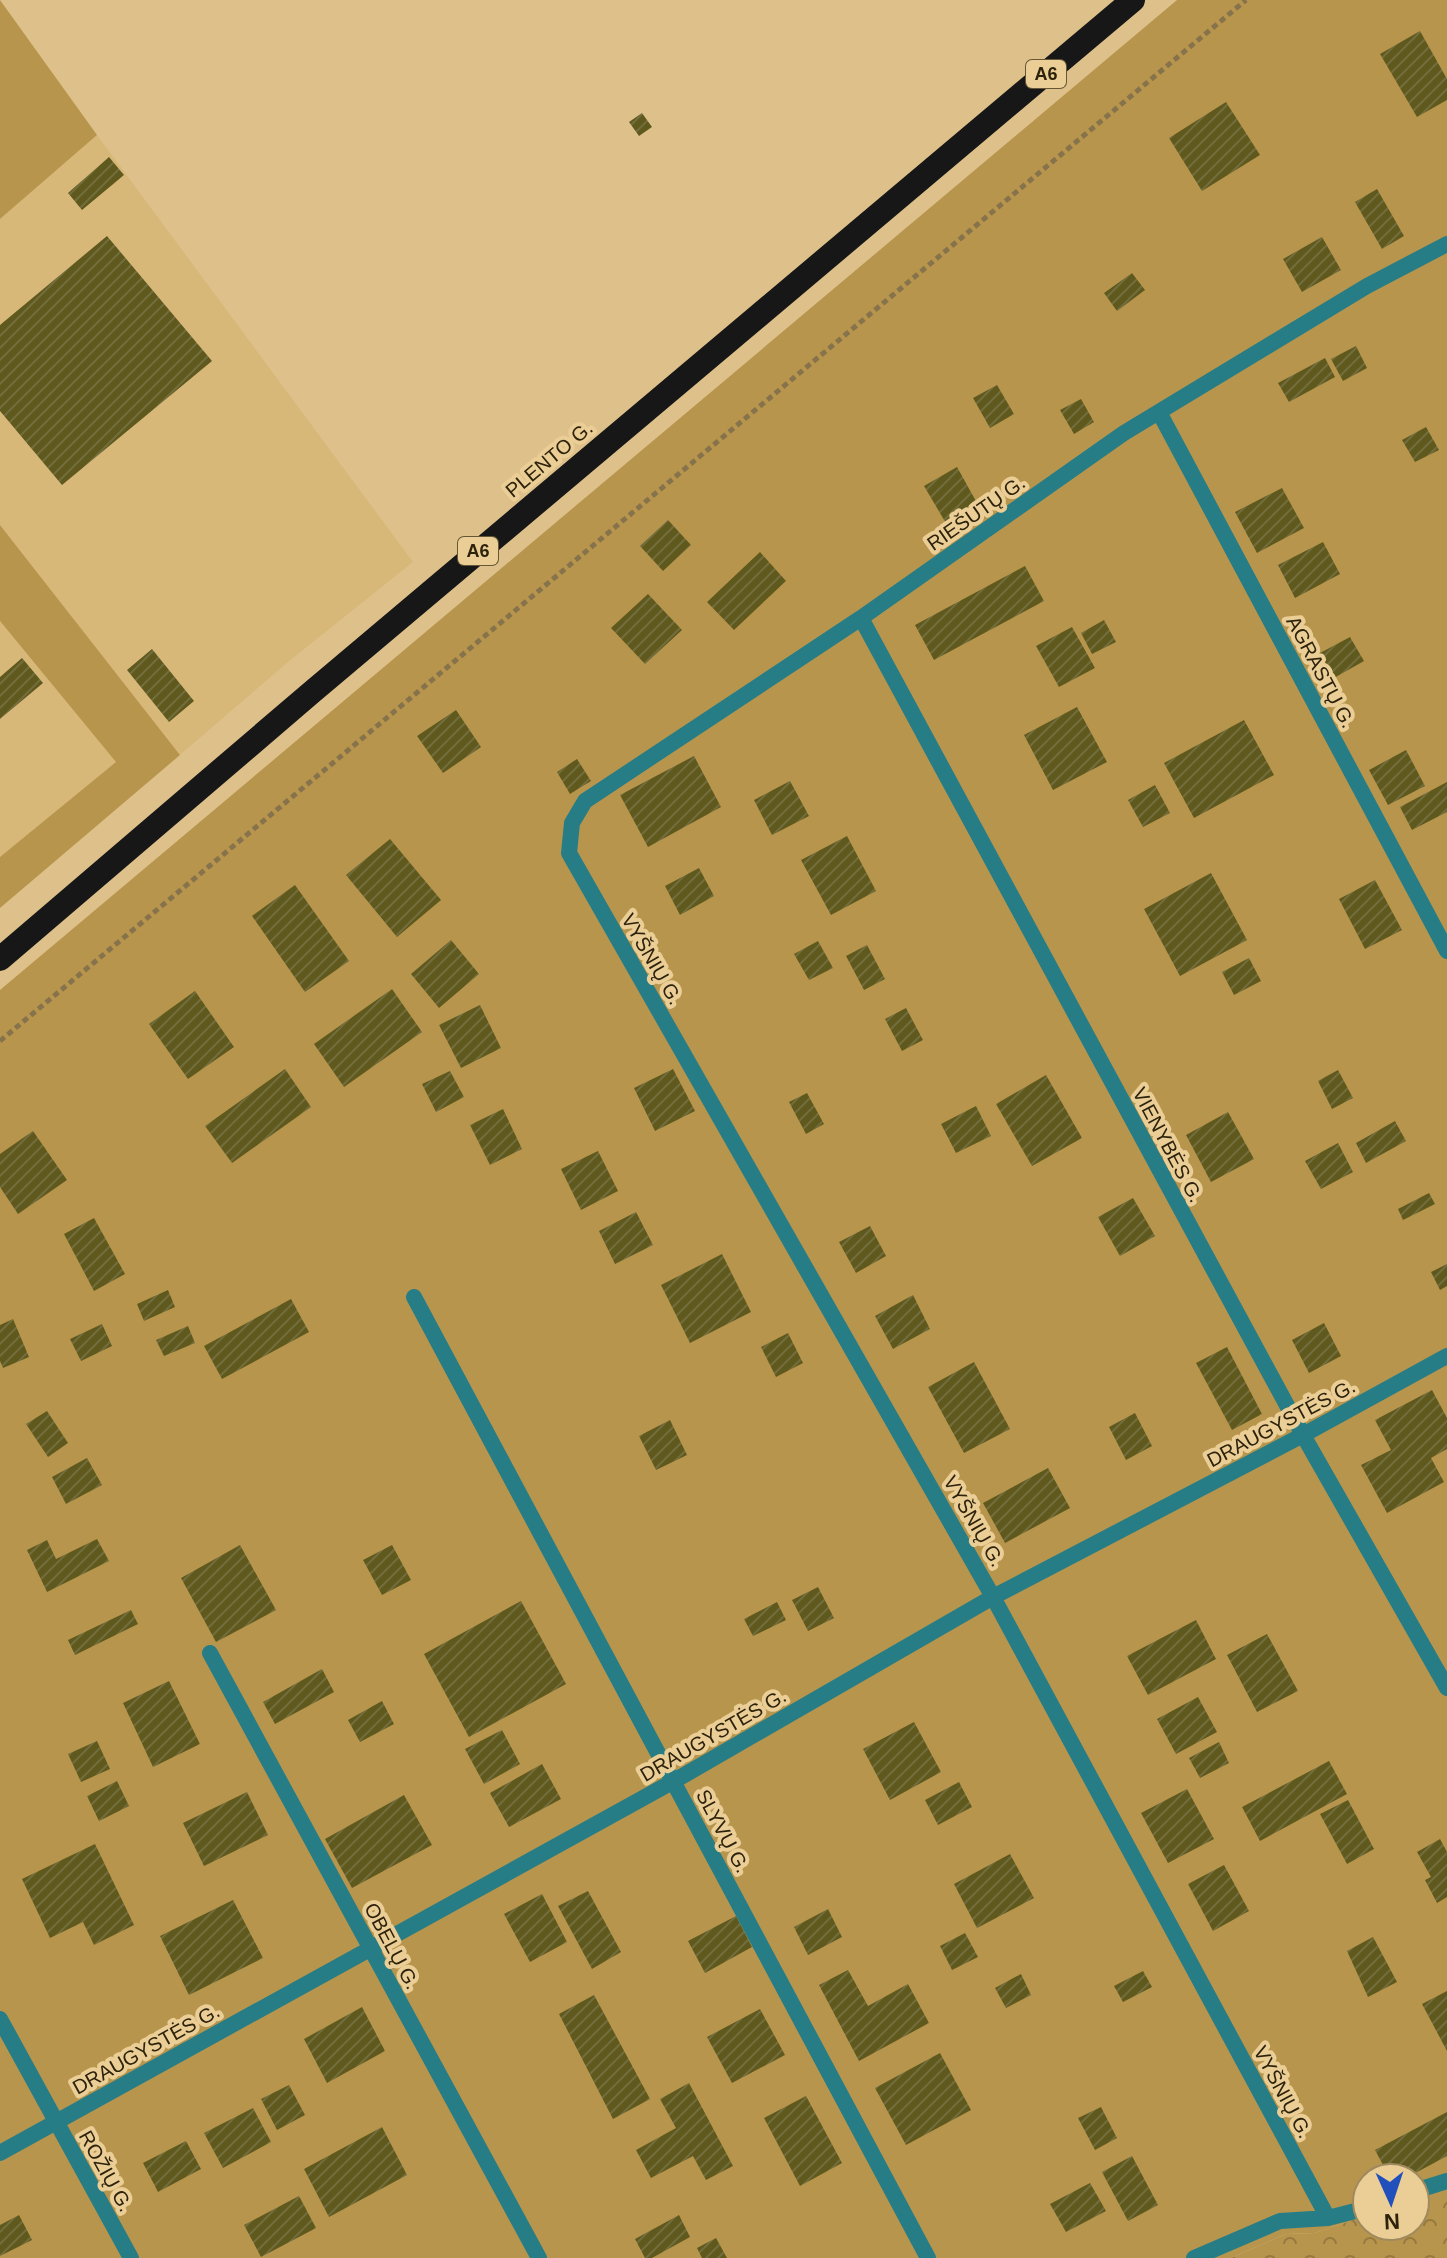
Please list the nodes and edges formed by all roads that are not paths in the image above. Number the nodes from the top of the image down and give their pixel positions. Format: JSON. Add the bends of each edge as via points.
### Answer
{"nodes":[{"id":1,"x":1133,"y":0,"type":"edge"},
{"id":2,"x":1447,"y":244,"type":"edge"},
{"id":3,"x":1159,"y":412,"type":"junction"},
{"id":4,"x":861,"y":618,"type":"junction"},
{"id":5,"x":569,"y":853,"type":"joint"},
{"id":6,"x":1447,"y":951,"type":"edge"},
{"id":7,"x":0,"y":959,"type":"edge"},
{"id":8,"x":414,"y":1297,"type":"dead end"},
{"id":9,"x":1447,"y":1356,"type":"edge"},
{"id":10,"x":1303,"y":1435,"type":"junction"},
{"id":11,"x":993,"y":1597,"type":"junction"},
{"id":12,"x":210,"y":1653,"type":"dead end"},
{"id":13,"x":1447,"y":1688,"type":"edge"},
{"id":14,"x":674,"y":1781,"type":"junction"},
{"id":15,"x":370,"y":1947,"type":"junction"},
{"id":16,"x":0,"y":2019,"type":"edge"},
{"id":17,"x":56,"y":2122,"type":"junction"},
{"id":18,"x":0,"y":2153,"type":"edge"},
{"id":19,"x":1351,"y":2212,"type":"edge"},
{"id":20,"x":1328,"y":2218,"type":"junction"},
{"id":21,"x":131,"y":2258,"type":"edge"},
{"id":22,"x":539,"y":2258,"type":"edge"},
{"id":23,"x":928,"y":2258,"type":"edge"},
{"id":24,"x":1194,"y":2258,"type":"edge"}],
"edges":[{"from":1,"to":7,"type":"highway","name":"PLENTO G.","number":"A6"},
{"from":2,"to":3,"type":"street","name":"RIEŠUTŲ G.","via":[[1367,286]]},
{"from":3,"to":4,"type":"street","name":"RIEŠUTŲ G."},
{"from":3,"to":6,"type":"street","name":"AGRASTŲ G."},
{"from":4,"to":5,"type":"street","name":"RIEŠUTŲ G.","via":[[585,801],[572,823]]},
{"from":4,"to":10,"type":"street","name":"VIENYBĖS G."},
{"from":5,"to":11,"type":"street","name":"VYŠNIŲ G."},
{"from":8,"to":14,"type":"street","name":"SLYVŲ G."},
{"from":9,"to":10,"type":"street","name":"DRAUGYSTĖS G."},
{"from":10,"to":11,"type":"street","name":"DRAUGYSTĖS G."},
{"from":10,"to":13,"type":"street","name":"VIENYBĖS G."},
{"from":11,"to":14,"type":"street","name":"DRAUGYSTĖS G."},
{"from":11,"to":20,"type":"street","name":"VYŠNIŲ G."},
{"from":12,"to":15,"type":"street","name":"OBELŲ G."},
{"from":14,"to":15,"type":"street","name":"DRAUGYSTĖS G."},
{"from":14,"to":23,"type":"street","name":"SLYVŲ G."},
{"from":15,"to":17,"type":"street","name":"DRAUGYSTĖS G."},
{"from":15,"to":22,"type":"street","name":"OBELŲ G."},
{"from":16,"to":17,"type":"street","name":"ROŽIŲ G."},
{"from":17,"to":18,"type":"street","name":"DRAUGYSTĖS G."},
{"from":17,"to":21,"type":"street","name":"ROŽIŲ G."},
{"from":19,"to":20,"type":"street"},
{"from":20,"to":24,"type":"street","via":[[1280,2221]]}]}
